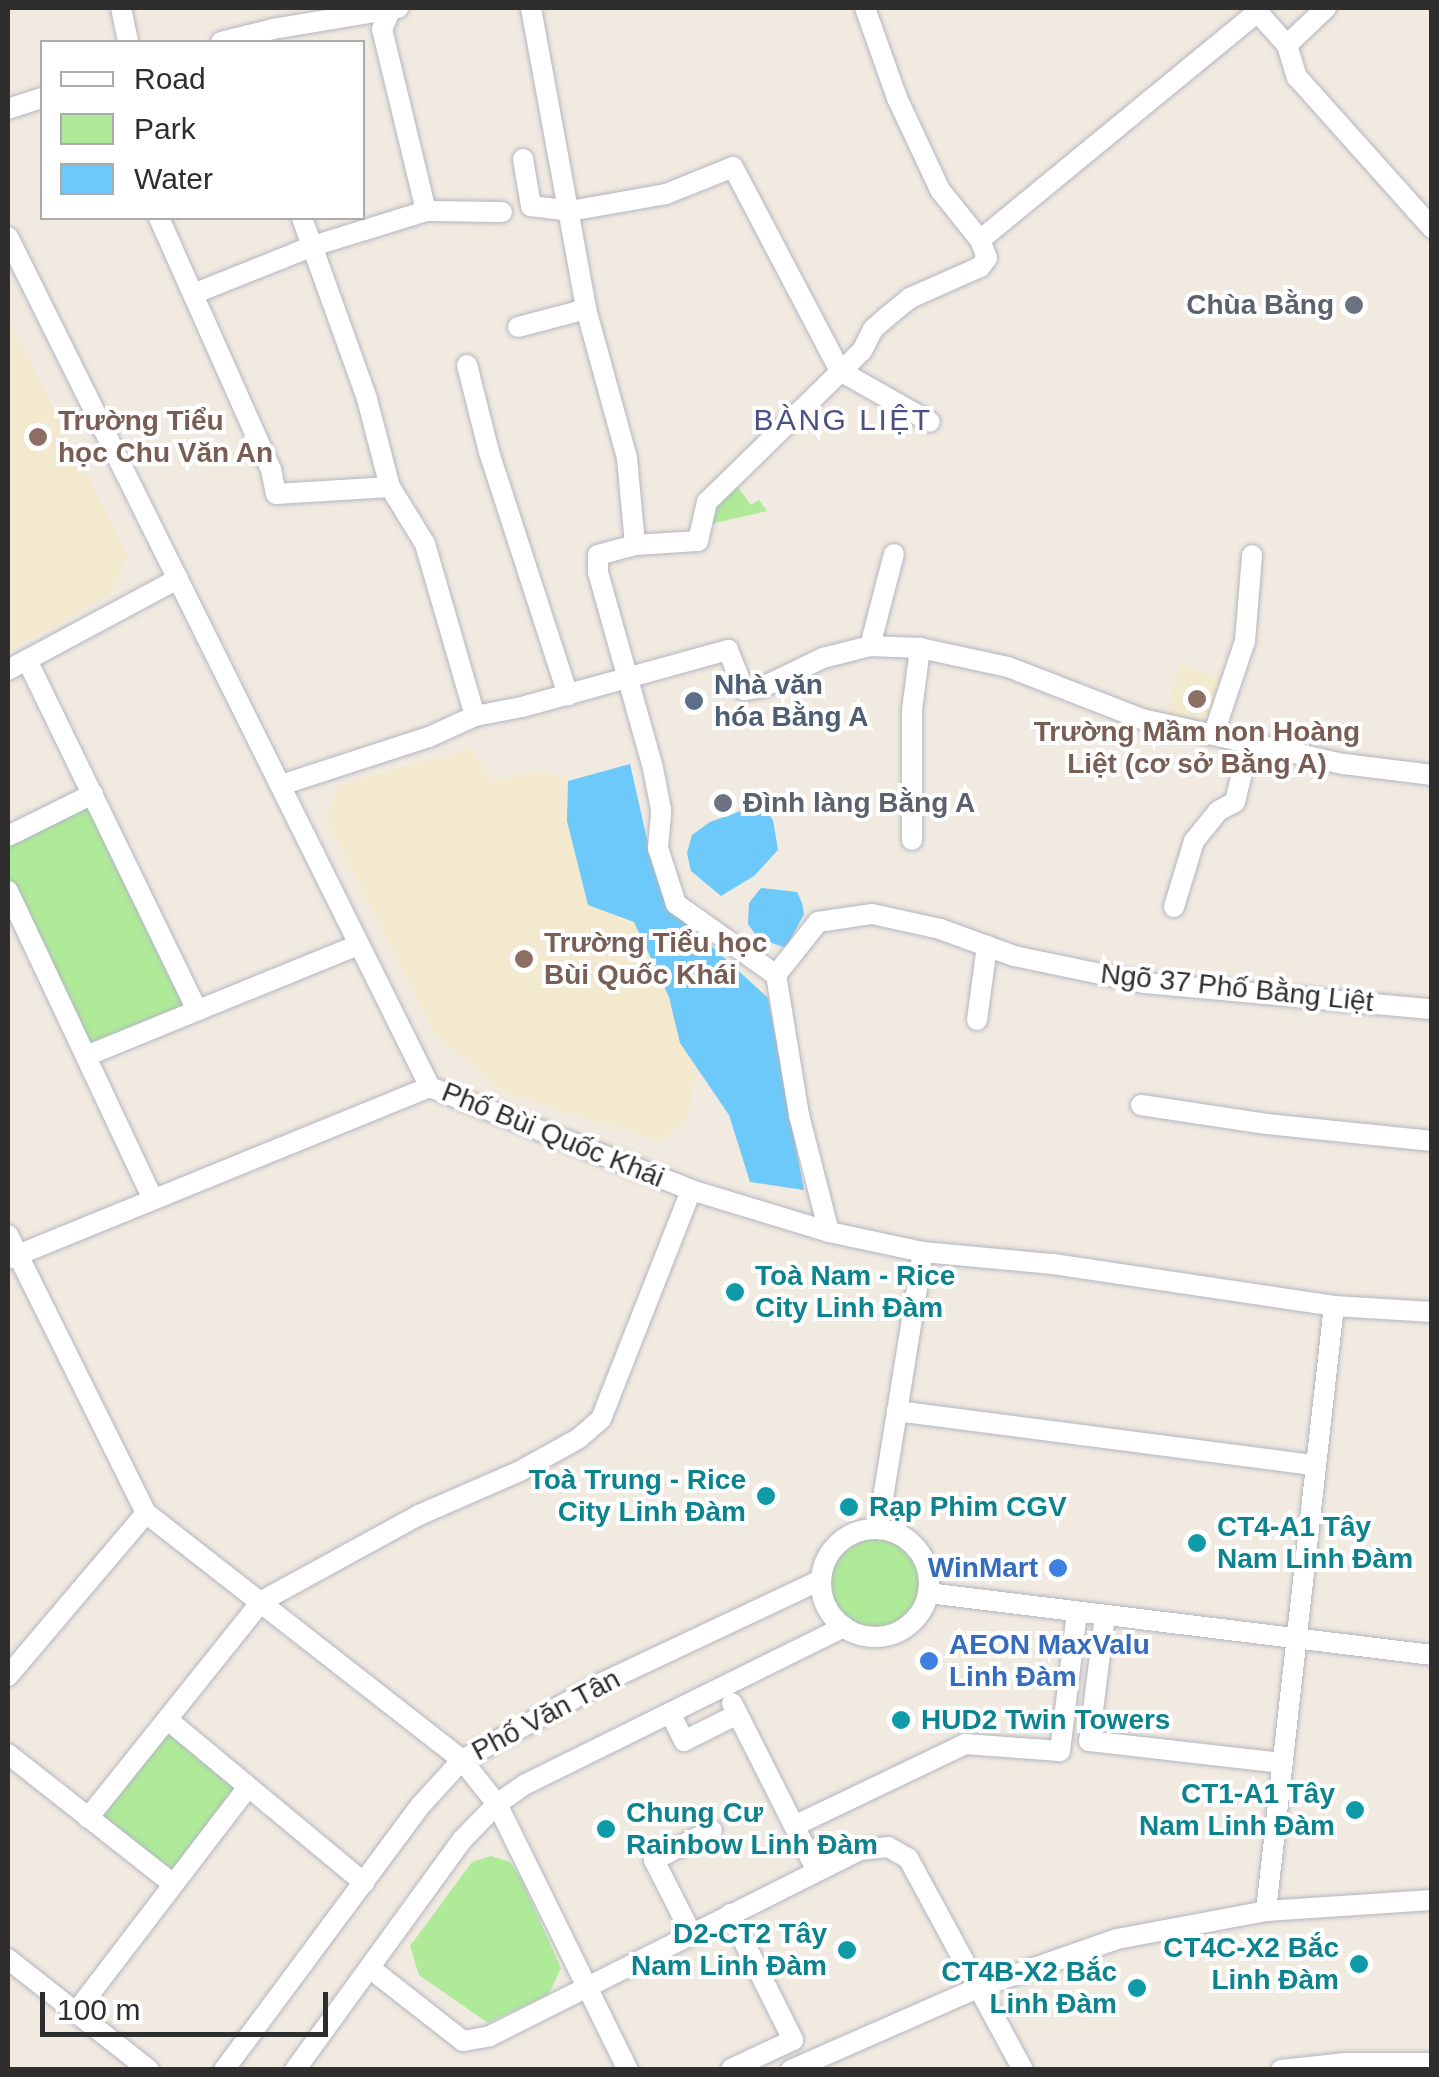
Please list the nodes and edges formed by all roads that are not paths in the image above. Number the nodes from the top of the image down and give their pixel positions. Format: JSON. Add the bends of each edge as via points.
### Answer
{"nodes":[{"id":1,"x":121,"y":8,"type":"edge"},
{"id":2,"x":394,"y":8,"type":"edge"},
{"id":3,"x":530,"y":8,"type":"edge"},
{"id":4,"x":865,"y":8,"type":"edge"},
{"id":5,"x":1326,"y":8,"type":"edge"},
{"id":6,"x":1256,"y":10,"type":"edge"},
{"id":7,"x":128,"y":40,"type":"edge"},
{"id":8,"x":238,"y":40,"type":"edge"},
{"id":9,"x":1287,"y":45,"type":"junction"},
{"id":10,"x":40,"y":99,"type":"edge"},
{"id":11,"x":8,"y":108,"type":"edge"},
{"id":12,"x":523,"y":159,"type":"dead end"},
{"id":13,"x":570,"y":210,"type":"junction"},
{"id":14,"x":426,"y":211,"type":"junction"},
{"id":15,"x":502,"y":212,"type":"dead end"},
{"id":16,"x":160,"y":220,"type":"edge"},
{"id":17,"x":303,"y":220,"type":"edge"},
{"id":18,"x":1432,"y":228,"type":"edge"},
{"id":19,"x":8,"y":236,"type":"edge"},
{"id":20,"x":980,"y":240,"type":"junction"},
{"id":21,"x":312,"y":246,"type":"junction"},
{"id":22,"x":193,"y":294,"type":"junction"},
{"id":23,"x":586,"y":309,"type":"junction"},
{"id":24,"x":518,"y":327,"type":"dead end"},
{"id":25,"x":468,"y":365,"type":"dead end"},
{"id":26,"x":840,"y":371,"type":"junction"},
{"id":27,"x":930,"y":422,"type":"dead end"},
{"id":28,"x":390,"y":487,"type":"junction"},
{"id":29,"x":635,"y":545,"type":"junction"},
{"id":30,"x":894,"y":554,"type":"dead end"},
{"id":31,"x":1252,"y":555,"type":"dead end"},
{"id":32,"x":178,"y":579,"type":"junction"},
{"id":33,"x":870,"y":646,"type":"junction"},
{"id":34,"x":920,"y":648,"type":"junction"},
{"id":35,"x":27,"y":660,"type":"junction"},
{"id":36,"x":8,"y":670,"type":"edge"},
{"id":37,"x":627,"y":679,"type":"junction"},
{"id":38,"x":568,"y":694,"type":"junction"},
{"id":39,"x":475,"y":716,"type":"junction"},
{"id":40,"x":1214,"y":734,"type":"junction"},
{"id":41,"x":1249,"y":744,"type":"junction"},
{"id":42,"x":1432,"y":775,"type":"edge"},
{"id":43,"x":281,"y":785,"type":"junction"},
{"id":44,"x":93,"y":794,"type":"junction"},
{"id":45,"x":8,"y":836,"type":"edge"},
{"id":46,"x":912,"y":840,"type":"dead end"},
{"id":47,"x":8,"y":890,"type":"edge"},
{"id":48,"x":1174,"y":908,"type":"dead end"},
{"id":49,"x":358,"y":944,"type":"junction"},
{"id":50,"x":987,"y":946,"type":"junction"},
{"id":51,"x":776,"y":975,"type":"junction"},
{"id":52,"x":1432,"y":1009,"type":"edge"},
{"id":53,"x":197,"y":1010,"type":"junction"},
{"id":54,"x":977,"y":1020,"type":"dead end"},
{"id":55,"x":86,"y":1056,"type":"junction"},
{"id":56,"x":430,"y":1087,"type":"junction"},
{"id":57,"x":1141,"y":1105,"type":"dead end"},
{"id":58,"x":1432,"y":1141,"type":"edge"},
{"id":59,"x":691,"y":1190,"type":"junction"},
{"id":60,"x":153,"y":1199,"type":"junction"},
{"id":61,"x":829,"y":1232,"type":"junction"},
{"id":62,"x":8,"y":1235,"type":"edge"},
{"id":63,"x":922,"y":1252,"type":"junction"},
{"id":64,"x":12,"y":1257,"type":"edge"},
{"id":65,"x":1334,"y":1306,"type":"junction"},
{"id":66,"x":1432,"y":1312,"type":"edge"},
{"id":67,"x":897,"y":1411,"type":"junction"},
{"id":68,"x":1315,"y":1464,"type":"junction"},
{"id":69,"x":146,"y":1513,"type":"junction"},
{"id":70,"x":878,"y":1529,"type":"junction"},
{"id":71,"x":821,"y":1580,"type":"junction"},
{"id":72,"x":928,"y":1593,"type":"junction"},
{"id":73,"x":262,"y":1601,"type":"junction"},
{"id":74,"x":1077,"y":1613,"type":"junction"},
{"id":75,"x":1104,"y":1615,"type":"junction"},
{"id":76,"x":844,"y":1627,"type":"junction"},
{"id":77,"x":1294,"y":1640,"type":"junction"},
{"id":78,"x":1432,"y":1655,"type":"edge"},
{"id":79,"x":8,"y":1676,"type":"edge"},
{"id":80,"x":670,"y":1713,"type":"junction"},
{"id":81,"x":168,"y":1720,"type":"junction"},
{"id":82,"x":8,"y":1754,"type":"edge"},
{"id":83,"x":462,"y":1760,"type":"junction"},
{"id":84,"x":1281,"y":1763,"type":"junction"},
{"id":85,"x":248,"y":1787,"type":"junction"},
{"id":86,"x":497,"y":1804,"type":"junction"},
{"id":87,"x":88,"y":1818,"type":"junction"},
{"id":88,"x":794,"y":1826,"type":"junction"},
{"id":89,"x":712,"y":1830,"type":"dead end"},
{"id":90,"x":817,"y":1871,"type":"junction"},
{"id":91,"x":364,"y":1883,"type":"junction"},
{"id":92,"x":173,"y":1884,"type":"junction"},
{"id":93,"x":1432,"y":1900,"type":"edge"},
{"id":94,"x":1266,"y":1912,"type":"junction"},
{"id":95,"x":730,"y":1914,"type":"junction"},
{"id":96,"x":692,"y":1934,"type":"junction"},
{"id":97,"x":9,"y":1964,"type":"edge"},
{"id":98,"x":372,"y":1968,"type":"junction"},
{"id":99,"x":587,"y":1986,"type":"junction"},
{"id":100,"x":980,"y":1987,"type":"junction"},
{"id":101,"x":76,"y":2012,"type":"junction"},
{"id":102,"x":1432,"y":2062,"type":"edge"},
{"id":103,"x":797,"y":2068,"type":"edge"},
{"id":104,"x":148,"y":2070,"type":"edge"},
{"id":105,"x":224,"y":2070,"type":"edge"},
{"id":106,"x":295,"y":2070,"type":"edge"},
{"id":107,"x":628,"y":2070,"type":"edge"},
{"id":108,"x":732,"y":2070,"type":"edge"},
{"id":109,"x":1023,"y":2070,"type":"edge"},
{"id":110,"x":1281,"y":2070,"type":"edge"}],
"edges":[{"from":1,"to":7,"type":"street"},
{"from":2,"to":8,"type":"street"},
{"from":2,"to":14,"type":"street","via":[[382,29]]},
{"from":3,"to":13,"type":"street"},
{"from":4,"to":20,"type":"street","via":[[940,190]]},
{"from":5,"to":9,"type":"street"},
{"from":6,"to":9,"type":"street"},
{"from":6,"to":20,"type":"street"},
{"from":9,"to":18,"type":"street","via":[[1297,77]]},
{"from":10,"to":11,"type":"street"},
{"from":12,"to":13,"type":"street","via":[[531,206]]},
{"from":13,"to":23,"type":"street"},
{"from":13,"to":26,"type":"street","via":[[666,194],[733,167]]},
{"from":14,"to":15,"type":"street"},
{"from":14,"to":21,"type":"street"},
{"from":16,"to":22,"type":"street"},
{"from":17,"to":21,"type":"street"},
{"from":19,"to":32,"type":"street","name":"Phố Bùi Quốc Khái"},
{"from":20,"to":26,"type":"street","via":[[987,258],[980,267],[910,298],[872,329],[862,351]]},
{"from":21,"to":22,"type":"street"},
{"from":21,"to":28,"type":"street"},
{"from":22,"to":28,"type":"street","via":[[276,494]]},
{"from":23,"to":24,"type":"street"},
{"from":23,"to":29,"type":"street","via":[[627,458]]},
{"from":25,"to":38,"type":"street","via":[[489,452]]},
{"from":26,"to":27,"type":"street"},
{"from":26,"to":29,"type":"street","via":[[708,502],[698,541]]},
{"from":28,"to":39,"type":"street","via":[[425,544]]},
{"from":29,"to":37,"type":"street","via":[[598,555]]},
{"from":30,"to":33,"type":"street"},
{"from":31,"to":40,"type":"street","via":[[1245,641]]},
{"from":32,"to":35,"type":"street"},
{"from":32,"to":43,"type":"street","name":"Phố Bùi Quốc Khái"},
{"from":33,"to":34,"type":"street"},
{"from":33,"to":37,"type":"street","via":[[744,690],[728,650]]},
{"from":34,"to":40,"type":"street","via":[[1008,667],[1142,720]]},
{"from":34,"to":46,"type":"street","via":[[912,710]]},
{"from":35,"to":36,"type":"street"},
{"from":35,"to":44,"type":"street"},
{"from":37,"to":38,"type":"street"},
{"from":37,"to":51,"type":"street","via":[[662,810],[658,848],[676,904]]},
{"from":38,"to":39,"type":"street"},
{"from":39,"to":43,"type":"street"},
{"from":40,"to":41,"type":"street"},
{"from":41,"to":42,"type":"street"},
{"from":41,"to":48,"type":"street","via":[[1235,802],[1218,811],[1194,841]]},
{"from":43,"to":49,"type":"street","name":"Phố Bùi Quốc Khái"},
{"from":44,"to":45,"type":"street"},
{"from":44,"to":53,"type":"street"},
{"from":47,"to":55,"type":"street"},
{"from":49,"to":53,"type":"street"},
{"from":49,"to":56,"type":"street","name":"Phố Bùi Quốc Khái"},
{"from":50,"to":51,"type":"street","name":"Ngõ 37 Phố Bằng Liệt","via":[[872,914],[818,922]]},
{"from":50,"to":52,"type":"street","name":"Ngõ 37 Phố Bằng Liệt","via":[[1144,983]]},
{"from":50,"to":54,"type":"street"},
{"from":51,"to":61,"type":"street","via":[[799,1115]]},
{"from":53,"to":55,"type":"street"},
{"from":55,"to":60,"type":"street"},
{"from":56,"to":59,"type":"street","name":"Phố Bùi Quốc Khái"},
{"from":56,"to":60,"type":"street"},
{"from":57,"to":58,"type":"street"},
{"from":59,"to":61,"type":"street","name":"Phố Bùi Quốc Khái"},
{"from":59,"to":73,"type":"street","via":[[601,1419],[578,1439],[419,1514]]},
{"from":60,"to":64,"type":"street"},
{"from":61,"to":63,"type":"street","name":"Phố Bùi Quốc Khái"},
{"from":62,"to":64,"type":"street"},
{"from":63,"to":65,"type":"street","name":"Phố Bùi Quốc Khái","via":[[1054,1264]]},
{"from":63,"to":67,"type":"street"},
{"from":64,"to":69,"type":"street"},
{"from":65,"to":66,"type":"street","name":"Phố Bùi Quốc Khái"},
{"from":65,"to":68,"type":"street"},
{"from":67,"to":68,"type":"street"},
{"from":67,"to":70,"type":"street"},
{"from":68,"to":77,"type":"street"},
{"from":69,"to":73,"type":"street"},
{"from":69,"to":79,"type":"street"},
{"from":70,"to":71,"type":"street","via":[[862,1530],[836,1546]]},
{"from":70,"to":72,"type":"street","via":[[918,1550]]},
{"from":71,"to":76,"type":"street","via":[[825,1604]]},
{"from":71,"to":83,"type":"street","name":"Phố Văn Tân","via":[[624,1672]]},
{"from":72,"to":74,"type":"street"},
{"from":72,"to":76,"type":"street","via":[[902,1630],[873,1637]]},
{"from":73,"to":81,"type":"street"},
{"from":73,"to":83,"type":"street"},
{"from":74,"to":75,"type":"street"},
{"from":74,"to":88,"type":"street","via":[[1060,1751],[966,1744]]},
{"from":75,"to":77,"type":"street"},
{"from":75,"to":84,"type":"street","via":[[1089,1741]]},
{"from":76,"to":80,"type":"street","name":"Phố Văn Tân"},
{"from":77,"to":78,"type":"street"},
{"from":77,"to":84,"type":"street"},
{"from":80,"to":86,"type":"street","name":"Phố Văn Tân"},
{"from":80,"to":88,"type":"street","via":[[684,1741],[735,1708]]},
{"from":81,"to":85,"type":"street"},
{"from":81,"to":87,"type":"street"},
{"from":82,"to":87,"type":"street"},
{"from":83,"to":86,"type":"street"},
{"from":83,"to":91,"type":"street","name":"Phố Văn Tân"},
{"from":84,"to":94,"type":"street"},
{"from":85,"to":91,"type":"street"},
{"from":85,"to":92,"type":"street"},
{"from":86,"to":98,"type":"street","name":"Phố Văn Tân","via":[[462,1840]]},
{"from":86,"to":99,"type":"street"},
{"from":87,"to":92,"type":"street"},
{"from":88,"to":90,"type":"street"},
{"from":89,"to":96,"type":"street","via":[[654,1860]]},
{"from":90,"to":95,"type":"street"},
{"from":90,"to":100,"type":"street","via":[[874,1847],[905,1854]]},
{"from":91,"to":105,"type":"street","name":"Phố Văn Tân"},
{"from":92,"to":101,"type":"street"},
{"from":93,"to":94,"type":"street"},
{"from":94,"to":100,"type":"street","via":[[1116,1939]]},
{"from":95,"to":96,"type":"street"},
{"from":95,"to":108,"type":"street","via":[[793,2040]]},
{"from":96,"to":99,"type":"street"},
{"from":97,"to":101,"type":"street"},
{"from":98,"to":99,"type":"street","via":[[463,2042],[490,2036]]},
{"from":98,"to":106,"type":"street","name":"Phố Văn Tân"},
{"from":99,"to":107,"type":"street"},
{"from":100,"to":103,"type":"street"},
{"from":100,"to":109,"type":"street"},
{"from":101,"to":104,"type":"street"},
{"from":102,"to":110,"type":"street"}]}
